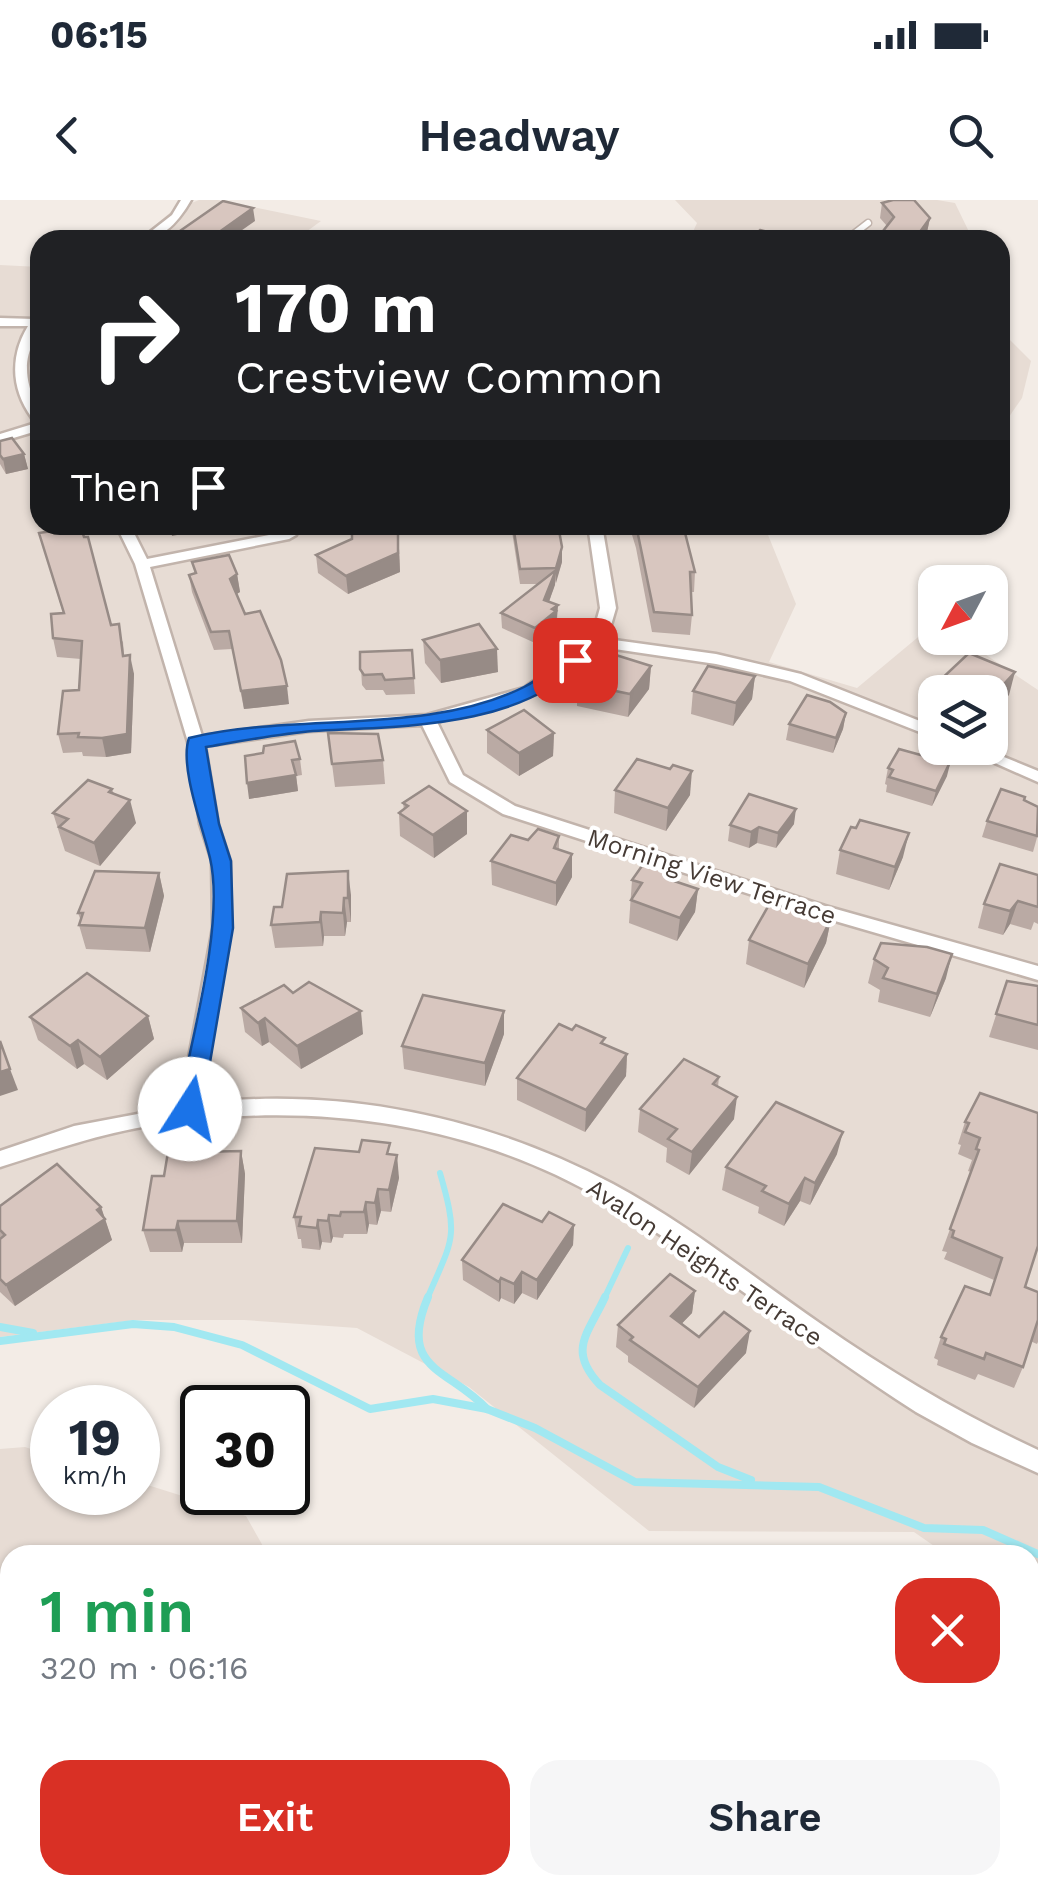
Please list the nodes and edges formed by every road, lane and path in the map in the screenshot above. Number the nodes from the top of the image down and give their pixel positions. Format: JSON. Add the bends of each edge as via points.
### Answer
{"nodes":[{"id":1,"x":186,"y":200,"type":"edge"},
{"id":2,"x":868,"y":223,"type":"dead end"},
{"id":3,"x":160,"y":230,"type":"edge"},
{"id":4,"x":859,"y":230,"type":"edge"},
{"id":5,"x":30,"y":321,"type":"edge"},
{"id":6,"x":0,"y":322,"type":"edge"},
{"id":7,"x":30,"y":341,"type":"edge"},
{"id":8,"x":30,"y":405,"type":"edge"},
{"id":9,"x":30,"y":427,"type":"edge"},
{"id":10,"x":0,"y":438,"type":"edge"},
{"id":11,"x":128,"y":535,"type":"edge"},
{"id":12,"x":597,"y":535,"type":"edge"},
{"id":13,"x":289,"y":536,"type":"dead end"},
{"id":14,"x":142,"y":564,"type":"junction"},
{"id":15,"x":598,"y":642,"type":"junction"},
{"id":16,"x":428,"y":720,"type":"junction"},
{"id":17,"x":918,"y":726,"type":"edge"},
{"id":18,"x":196,"y":742,"type":"junction"},
{"id":19,"x":1008,"y":764,"type":"edge"},
{"id":20,"x":1038,"y":777,"type":"edge"},
{"id":21,"x":1038,"y":973,"type":"edge"},
{"id":22,"x":190,"y":1109,"type":"junction"},
{"id":23,"x":0,"y":1160,"type":"edge"},
{"id":24,"x":1038,"y":1462,"type":"edge"}],
"edges":[{"from":1,"to":3,"type":"street"},
{"from":2,"to":4,"type":"lane"},
{"from":5,"to":6,"type":"street"},
{"from":7,"to":8,"type":"street","via":[[18,372]]},
{"from":9,"to":10,"type":"street"},
{"from":11,"to":14,"type":"street"},
{"from":12,"to":15,"type":"street","via":[[608,608]]},
{"from":13,"to":14,"type":"street"},
{"from":14,"to":18,"type":"street"},
{"from":15,"to":16,"type":"street","via":[[530,691]]},
{"from":15,"to":17,"type":"street","via":[[795,677]]},
{"from":16,"to":18,"type":"street","via":[[309,726]]},
{"from":16,"to":21,"type":"street","name":"Morning View Terrace","via":[[456,778],[509,810]]},
{"from":18,"to":22,"type":"street","via":[[221,861],[222,928]]},
{"from":19,"to":20,"type":"street"},
{"from":22,"to":23,"type":"street","name":"Avalon Heights Terrace","via":[[64,1137]]},
{"from":22,"to":24,"type":"street","name":"Avalon Heights Terrace","via":[[348,1111],[433,1123],[505,1144],[606,1191],[870,1372]]}]}
